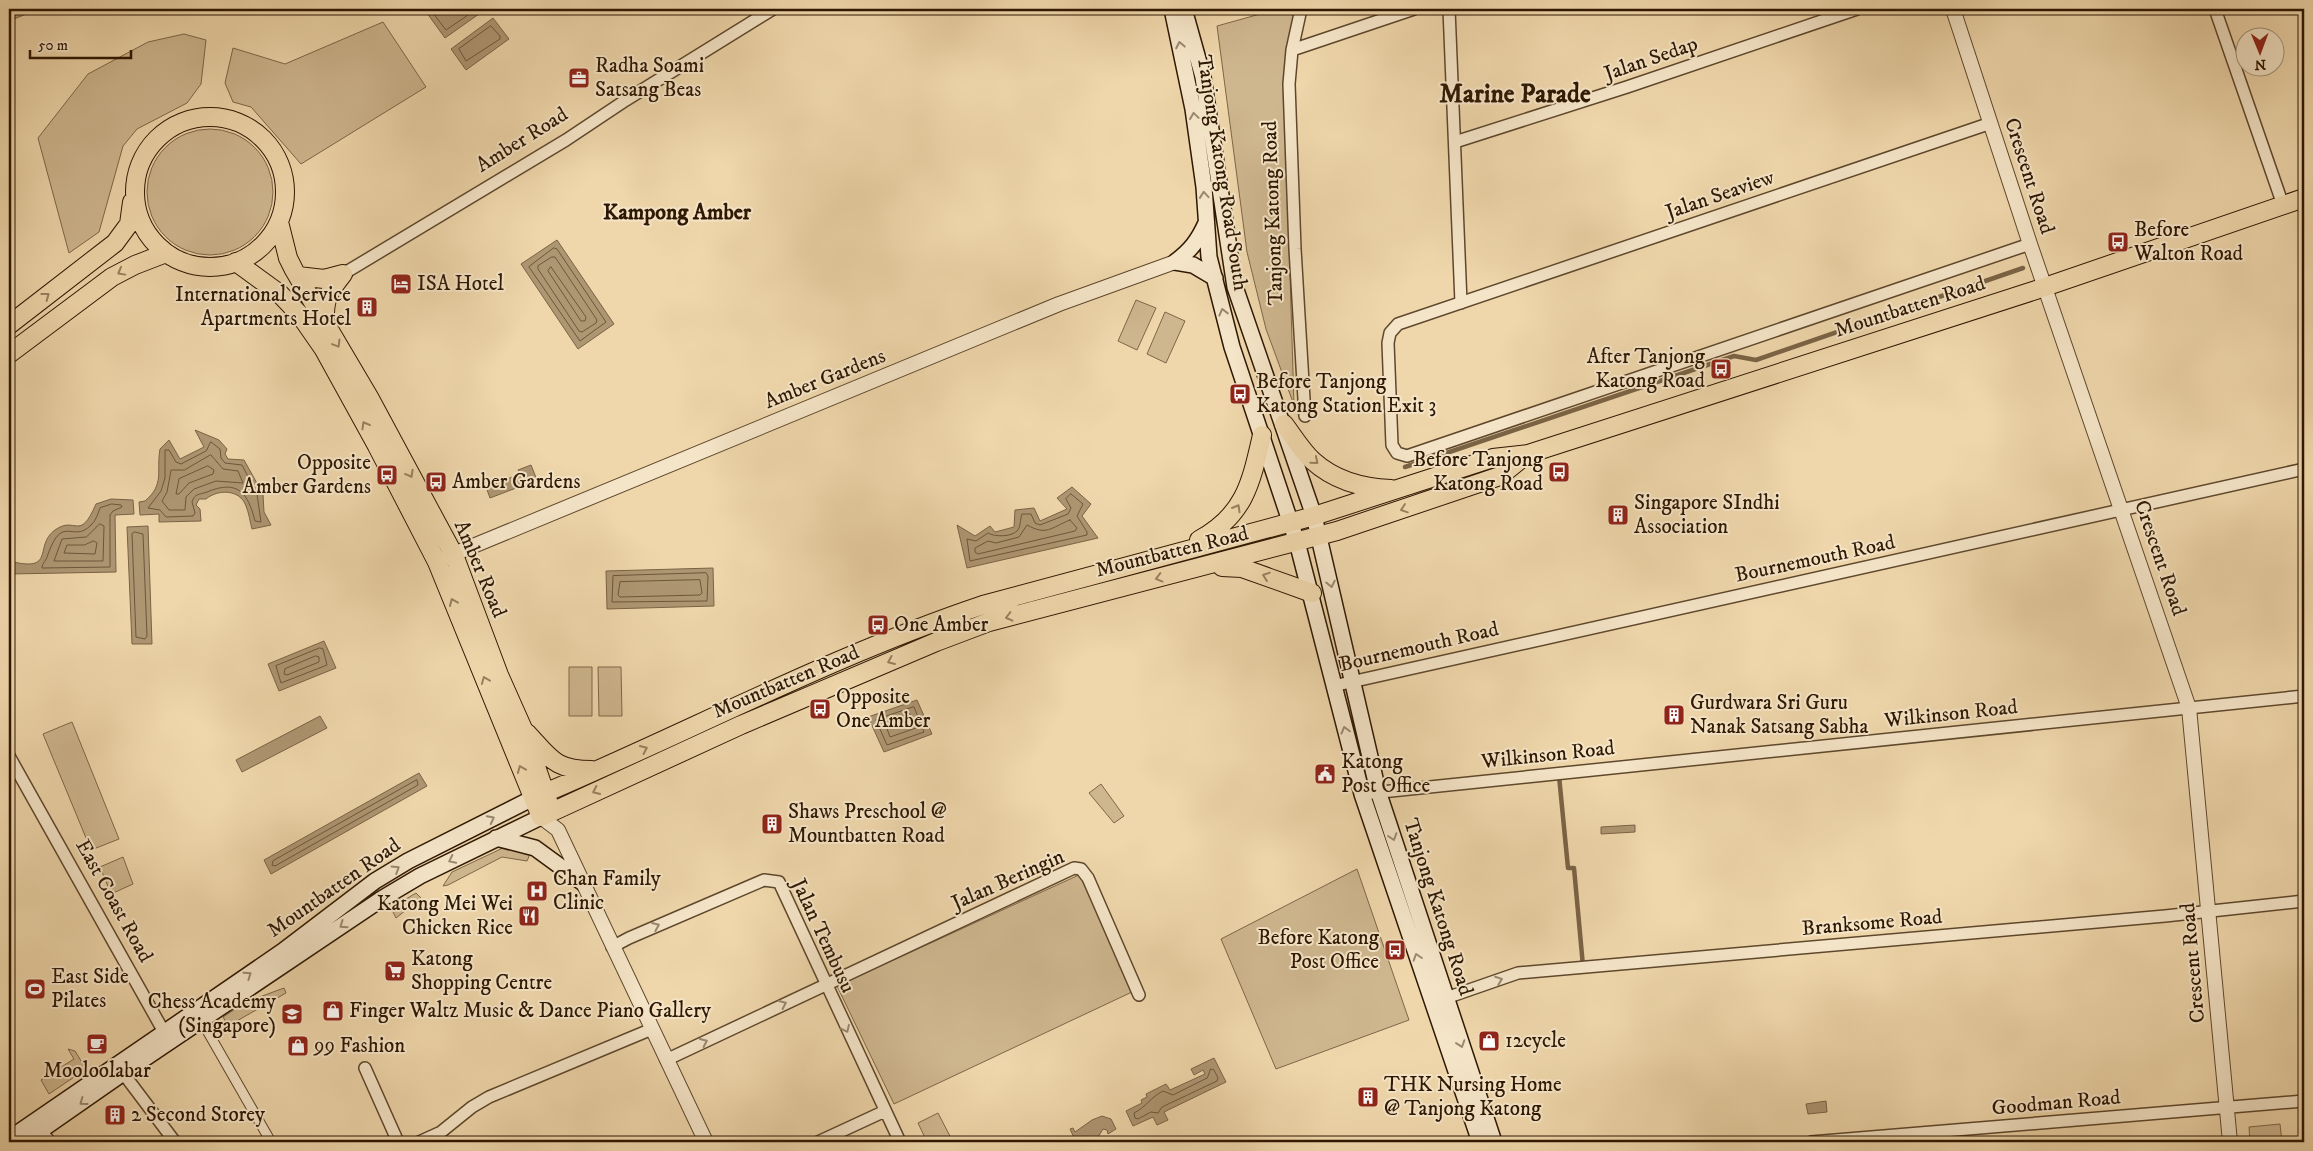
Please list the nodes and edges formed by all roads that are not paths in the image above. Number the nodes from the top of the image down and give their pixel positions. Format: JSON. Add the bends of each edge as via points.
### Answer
{"nodes":[{"id":1,"x":773,"y":9,"type":"edge"},
{"id":2,"x":1172,"y":9,"type":"edge"},
{"id":3,"x":1184,"y":9,"type":"edge"},
{"id":4,"x":1301,"y":9,"type":"edge"},
{"id":5,"x":1414,"y":9,"type":"edge"},
{"id":6,"x":1449,"y":9,"type":"edge"},
{"id":7,"x":1857,"y":9,"type":"edge"},
{"id":8,"x":1953,"y":9,"type":"edge"},
{"id":9,"x":2215,"y":9,"type":"edge"},
{"id":10,"x":1292,"y":50,"type":"junction"},
{"id":11,"x":1991,"y":123,"type":"junction"},
{"id":12,"x":1455,"y":142,"type":"junction"},
{"id":13,"x":134,"y":189,"type":"junction"},
{"id":14,"x":2304,"y":198,"type":"edge"},
{"id":15,"x":2282,"y":205,"type":"junction"},
{"id":16,"x":1207,"y":221,"type":"junction"},
{"id":17,"x":279,"y":222,"type":"junction"},
{"id":18,"x":2030,"y":244,"type":"junction"},
{"id":19,"x":166,"y":253,"type":"junction"},
{"id":20,"x":236,"y":262,"type":"junction"},
{"id":21,"x":1175,"y":262,"type":"junction"},
{"id":22,"x":343,"y":274,"type":"junction"},
{"id":23,"x":298,"y":276,"type":"junction"},
{"id":24,"x":1215,"y":278,"type":"junction"},
{"id":25,"x":2045,"y":287,"type":"junction"},
{"id":26,"x":1461,"y":303,"type":"junction"},
{"id":27,"x":9,"y":325,"type":"edge"},
{"id":28,"x":326,"y":325,"type":"junction"},
{"id":29,"x":9,"y":354,"type":"edge"},
{"id":30,"x":1305,"y":416,"type":"dead end"},
{"id":31,"x":1284,"y":424,"type":"junction"},
{"id":32,"x":1262,"y":435,"type":"junction"},
{"id":33,"x":1528,"y":454,"type":"junction"},
{"id":34,"x":1407,"y":456,"type":"joint"},
{"id":35,"x":2304,"y":469,"type":"edge"},
{"id":36,"x":1401,"y":488,"type":"junction"},
{"id":37,"x":2122,"y":510,"type":"junction"},
{"id":38,"x":1314,"y":516,"type":"junction"},
{"id":39,"x":1291,"y":523,"type":"junction"},
{"id":40,"x":1320,"y":536,"type":"junction"},
{"id":41,"x":1297,"y":542,"type":"junction"},
{"id":42,"x":1187,"y":549,"type":"junction"},
{"id":43,"x":454,"y":554,"type":"junction"},
{"id":44,"x":436,"y":562,"type":"junction"},
{"id":45,"x":1206,"y":566,"type":"junction"},
{"id":46,"x":1312,"y":593,"type":"junction"},
{"id":47,"x":1353,"y":681,"type":"junction"},
{"id":48,"x":1333,"y":686,"type":"junction"},
{"id":49,"x":2304,"y":696,"type":"edge"},
{"id":50,"x":2189,"y":708,"type":"junction"},
{"id":51,"x":523,"y":729,"type":"junction"},
{"id":52,"x":9,"y":756,"type":"edge"},
{"id":53,"x":600,"y":769,"type":"junction"},
{"id":54,"x":1378,"y":791,"type":"junction"},
{"id":55,"x":1362,"y":794,"type":"junction"},
{"id":56,"x":538,"y":796,"type":"junction"},
{"id":57,"x":549,"y":818,"type":"junction"},
{"id":58,"x":496,"y":838,"type":"junction"},
{"id":59,"x":583,"y":883,"type":"junction"},
{"id":60,"x":2304,"y":901,"type":"edge"},
{"id":61,"x":2208,"y":911,"type":"junction"},
{"id":62,"x":612,"y":947,"type":"junction"},
{"id":63,"x":825,"y":985,"type":"junction"},
{"id":64,"x":1139,"y":995,"type":"dead end"},
{"id":65,"x":1446,"y":998,"type":"junction"},
{"id":66,"x":201,"y":1020,"type":"junction"},
{"id":67,"x":652,"y":1030,"type":"junction"},
{"id":68,"x":165,"y":1038,"type":"junction"},
{"id":69,"x":666,"y":1060,"type":"junction"},
{"id":70,"x":365,"y":1068,"type":"dead end"},
{"id":71,"x":122,"y":1073,"type":"junction"},
{"id":72,"x":2304,"y":1101,"type":"edge"},
{"id":73,"x":2227,"y":1108,"type":"junction"},
{"id":74,"x":885,"y":1111,"type":"junction"},
{"id":75,"x":46,"y":1136,"type":"edge"},
{"id":76,"x":9,"y":1139,"type":"edge"},
{"id":77,"x":1478,"y":1141,"type":"edge"},
{"id":78,"x":24,"y":1142,"type":"edge"},
{"id":79,"x":175,"y":1142,"type":"edge"},
{"id":80,"x":271,"y":1142,"type":"edge"},
{"id":81,"x":398,"y":1142,"type":"edge"},
{"id":82,"x":419,"y":1142,"type":"edge"},
{"id":83,"x":706,"y":1142,"type":"edge"},
{"id":84,"x":818,"y":1142,"type":"edge"},
{"id":85,"x":900,"y":1142,"type":"edge"},
{"id":86,"x":1494,"y":1142,"type":"edge"},
{"id":87,"x":1811,"y":1142,"type":"edge"},
{"id":88,"x":2230,"y":1142,"type":"edge"}],
"edges":[{"from":1,"to":22,"type":"street","name":"Amber Road","via":[[566,140]]},
{"from":16,"to":2,"type":"main road","name":"Tanjong Katong Road South","one_way":true,"via":[[1193,109]]},
{"from":3,"to":31,"type":"main road","name":"Tanjong Katong Road South","via":[[1202,77],[1235,287]]},
{"from":4,"to":10,"type":"street","name":"Tanjong Katong Road"},
{"from":5,"to":10,"type":"street"},
{"from":6,"to":12,"type":"street"},
{"from":7,"to":12,"type":"street","name":"Jalan Sedap"},
{"from":8,"to":11,"type":"street","name":"Crescent Road"},
{"from":9,"to":15,"type":"street"},
{"from":10,"to":30,"type":"street","name":"Tanjong Katong Road","via":[[1289,84],[1294,249]]},
{"from":11,"to":18,"type":"street","name":"Crescent Road"},
{"from":11,"to":26,"type":"street","name":"Jalan Seaview"},
{"from":12,"to":26,"type":"street"},
{"from":13,"to":17,"type":"main road","name":"Amber Road","via":[[138,167],[149,147],[165,131],[185,121],[207,117],[230,120],[262,139],[279,163],[284,185],[284,204]]},
{"from":13,"to":19,"type":"main road","name":"Amber Road","via":[[137,213],[148,235]]},
{"from":27,"to":13,"type":"main road","one_way":true,"via":[[115,242],[129,224]]},
{"from":14,"to":15,"type":"main road","name":"Mountbatten Road"},
{"from":15,"to":25,"type":"main road","name":"Mountbatten Road"},
{"from":16,"to":21,"type":"main road","via":[[1190,251]]},
{"from":16,"to":24,"type":"main road","name":"Tanjong Katong Road South","via":[[1209,257]]},
{"from":17,"to":20,"type":"main road","name":"Amber Road","via":[[268,239]]},
{"from":17,"to":23,"type":"main road","name":"Amber Road","via":[[288,258]]},
{"from":18,"to":25,"type":"street","name":"Crescent Road"},
{"from":18,"to":34,"type":"street","name":"Mountbatten Road"},
{"from":19,"to":20,"type":"main road","name":"Amber Road","via":[[188,264],[212,267]]},
{"from":19,"to":29,"type":"main road","one_way":true,"via":[[112,277]]},
{"from":44,"to":20,"type":"main road","name":"Amber Road","one_way":true,"via":[[377,446],[318,342],[300,315],[280,294]]},
{"from":21,"to":24,"type":"main road","via":[[1193,265]]},
{"from":21,"to":43,"type":"street","name":"Amber Gardens","via":[[1059,304]]},
{"from":22,"to":23,"type":"main road","via":[[324,279]]},
{"from":22,"to":28,"type":"main road","via":[[325,304]]},
{"from":23,"to":28,"type":"main road","name":"Amber Road"},
{"from":32,"to":24,"type":"main road","name":"Tanjong Katong Road South","one_way":true,"via":[[1232,347]]},
{"from":25,"to":33,"type":"main road","name":"Mountbatten Road"},
{"from":25,"to":37,"type":"street","name":"Crescent Road"},
{"from":26,"to":34,"type":"street","name":"Jalan Seaview","via":[[1398,324],[1390,332],[1392,445],[1397,453]]},
{"from":28,"to":43,"type":"main road","name":"Amber Road","one_way":true},
{"from":31,"to":36,"type":"main road","one_way":true,"via":[[1312,461],[1335,475],[1354,484]]},
{"from":31,"to":38,"type":"main road","name":"Tanjong Katong Road South"},
{"from":32,"to":39,"type":"main road","name":"Tanjong Katong Road South"},
{"from":42,"to":32,"type":"main road","one_way":true,"via":[[1232,517],[1255,465]]},
{"from":33,"to":36,"type":"main road","name":"Mountbatten Road","via":[[1493,458]]},
{"from":33,"to":40,"type":"main road","name":"Mountbatten Road","one_way":true,"via":[[1500,476]]},
{"from":35,"to":37,"type":"street","name":"Bournemouth Road"},
{"from":36,"to":38,"type":"main road","name":"Mountbatten Road"},
{"from":37,"to":47,"type":"street","name":"Bournemouth Road"},
{"from":37,"to":50,"type":"street","name":"Crescent Road"},
{"from":38,"to":39,"type":"main road","name":"Mountbatten Road"},
{"from":38,"to":40,"type":"main road","name":"Tanjong Katong Road South"},
{"from":39,"to":41,"type":"main road","name":"Tanjong Katong Road South"},
{"from":39,"to":42,"type":"main road","name":"Mountbatten Road"},
{"from":40,"to":41,"type":"main road","name":"Mountbatten Road"},
{"from":40,"to":47,"type":"main road","name":"Tanjong Katong Road","one_way":true},
{"from":41,"to":45,"type":"main road","name":"Mountbatten Road"},
{"from":41,"to":46,"type":"main road","name":"Tanjong Katong Road"},
{"from":53,"to":42,"type":"main road","name":"Mountbatten Road","one_way":true,"via":[[918,627],[983,605]]},
{"from":43,"to":44,"type":"street","name":"Amber Gardens"},
{"from":43,"to":51,"type":"main road","name":"Amber Road","via":[[499,675]]},
{"from":56,"to":44,"type":"main road","name":"Amber Road","one_way":true},
{"from":46,"to":45,"type":"main road","one_way":true,"via":[[1242,568]]},
{"from":45,"to":57,"type":"main road","name":"Mountbatten Road","one_way":true,"via":[[989,622],[936,642],[750,721]]},
{"from":46,"to":48,"type":"main road","name":"Tanjong Katong Road"},
{"from":47,"to":48,"type":"street","name":"Bournemouth Road"},
{"from":47,"to":54,"type":"main road","name":"Tanjong Katong Road"},
{"from":55,"to":48,"type":"main road","name":"Tanjong Katong Road","one_way":true},
{"from":49,"to":50,"type":"street","name":"Wilkinson Road"},
{"from":50,"to":54,"type":"street","name":"Wilkinson Road"},
{"from":50,"to":61,"type":"street","name":"Crescent Road"},
{"from":51,"to":53,"type":"main road","via":[[562,767]]},
{"from":51,"to":56,"type":"main road","name":"Amber Road"},
{"from":52,"to":68,"type":"street","name":"East Coast Road"},
{"from":53,"to":56,"type":"main road","name":"Mountbatten Road"},
{"from":54,"to":55,"type":"street","name":"Wilkinson Road"},
{"from":54,"to":65,"type":"main road","name":"Tanjong Katong Road","one_way":true},
{"from":77,"to":55,"type":"main road","name":"Tanjong Katong Road","one_way":true},
{"from":56,"to":57,"type":"main road","name":"Amber Road"},
{"from":68,"to":56,"type":"main road","name":"Mountbatten Road","one_way":true,"via":[[375,881]]},
{"from":57,"to":58,"type":"main road","name":"Mountbatten Road"},
{"from":57,"to":59,"type":"street"},
{"from":58,"to":59,"type":"main road","via":[[536,848]]},
{"from":58,"to":66,"type":"main road","name":"Mountbatten Road","one_way":true,"via":[[383,898]]},
{"from":59,"to":62,"type":"street"},
{"from":60,"to":61,"type":"street","name":"Branksome Road"},
{"from":65,"to":61,"type":"street","name":"Branksome Road","one_way":true,"via":[[1518,973]]},
{"from":61,"to":73,"type":"street","name":"Crescent Road"},
{"from":62,"to":63,"type":"street","name":"Jalan Tembusu","one_way":true,"via":[[764,880],[774,880],[782,885]]},
{"from":62,"to":67,"type":"street"},
{"from":63,"to":64,"type":"street","name":"Jalan Beringin","via":[[1074,868],[1081,869],[1088,878]]},
{"from":69,"to":63,"type":"street","one_way":true},
{"from":63,"to":74,"type":"street","name":"Jalan Tembusu","one_way":true},
{"from":65,"to":86,"type":"main road","name":"Tanjong Katong Road","one_way":true},
{"from":66,"to":68,"type":"main road","name":"Mountbatten Road"},
{"from":66,"to":80,"type":"street"},
{"from":67,"to":69,"type":"street"},
{"from":67,"to":82,"type":"street","via":[[489,1097],[442,1132]]},
{"from":68,"to":71,"type":"main road"},
{"from":68,"to":76,"type":"main road"},
{"from":69,"to":83,"type":"street"},
{"from":70,"to":81,"type":"street"},
{"from":71,"to":75,"type":"main road","one_way":true},
{"from":71,"to":79,"type":"street"},
{"from":72,"to":73,"type":"street","name":"Goodman Road"},
{"from":73,"to":87,"type":"street","name":"Goodman Road"},
{"from":73,"to":88,"type":"street","name":"Crescent Road"},
{"from":74,"to":84,"type":"street"},
{"from":74,"to":85,"type":"street","name":"Jalan Tembusu"},
{"from":75,"to":78,"type":"main road"}]}
